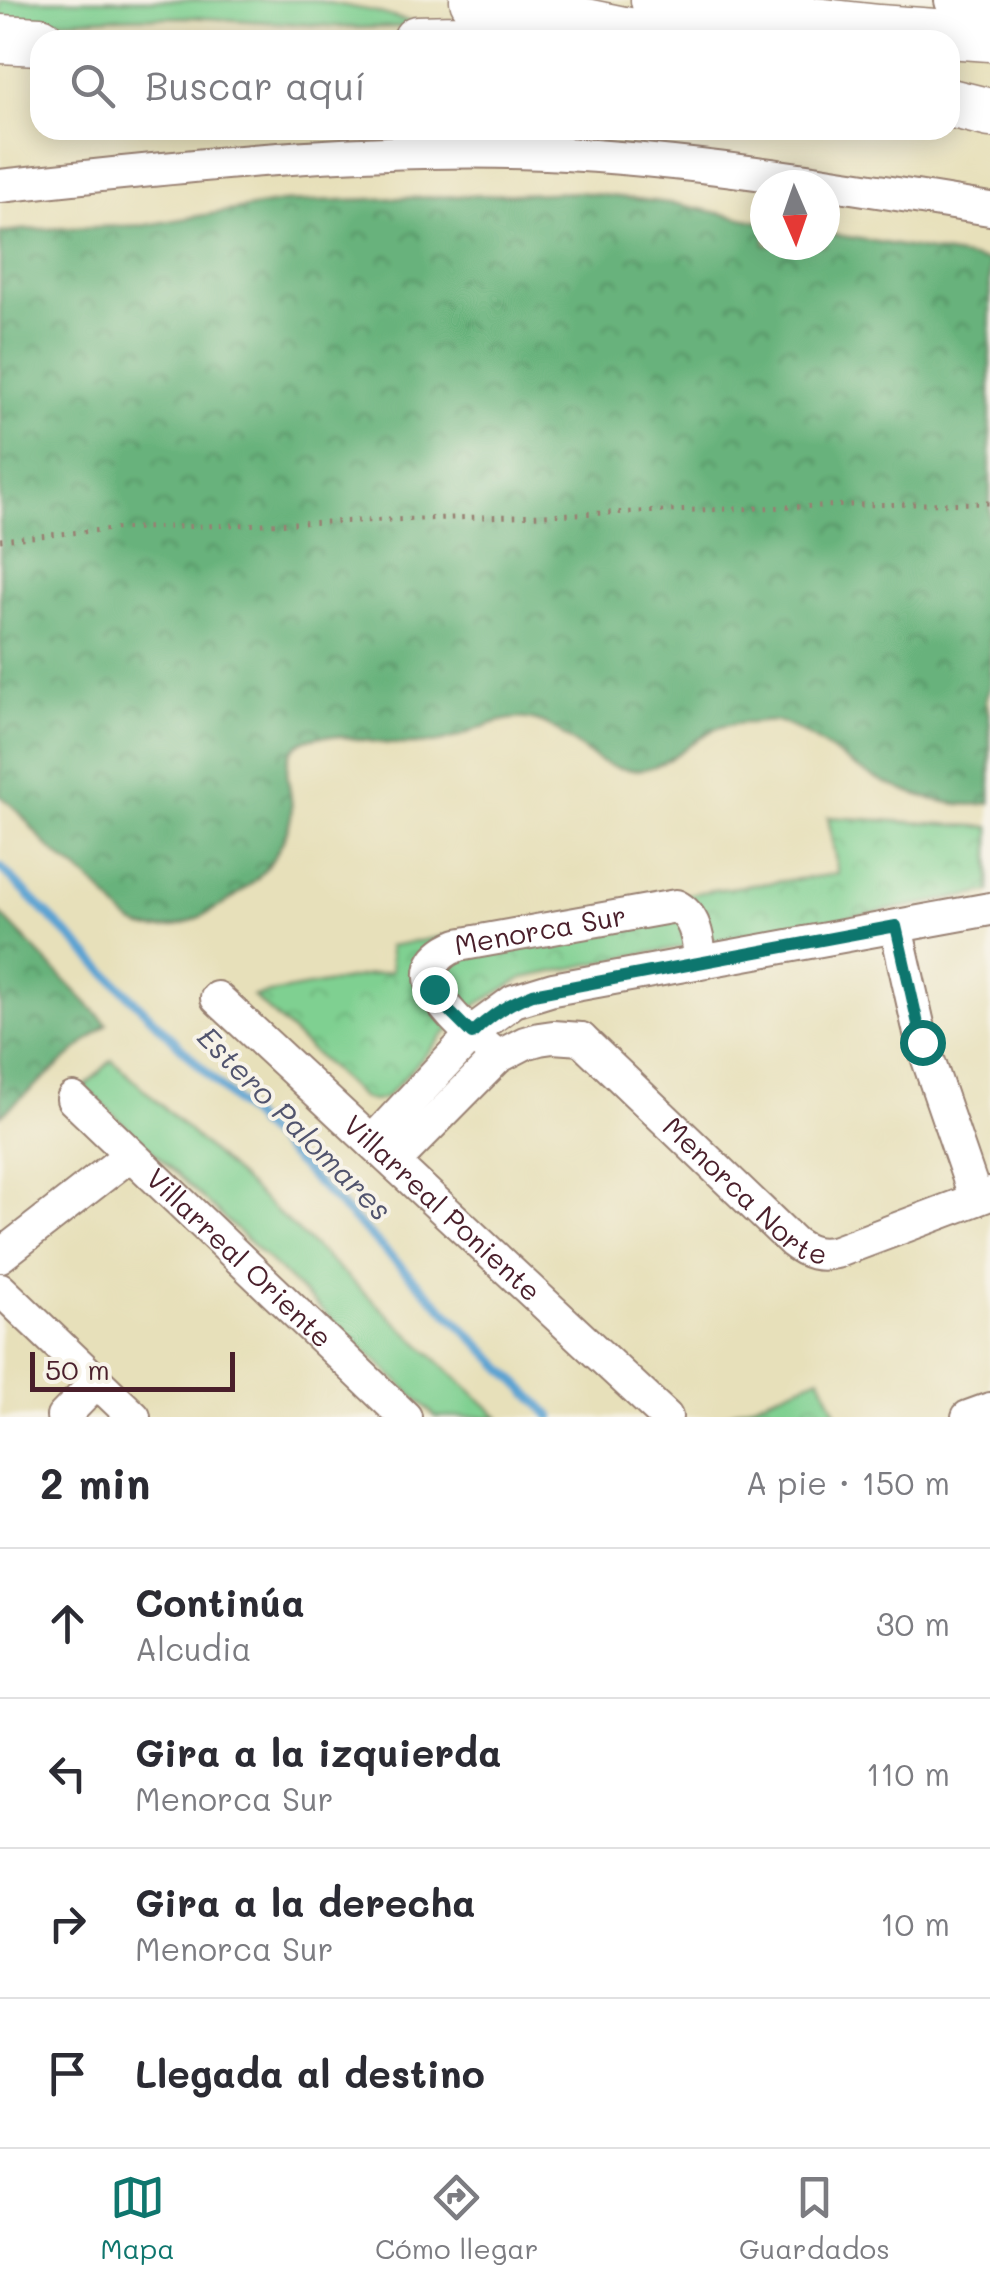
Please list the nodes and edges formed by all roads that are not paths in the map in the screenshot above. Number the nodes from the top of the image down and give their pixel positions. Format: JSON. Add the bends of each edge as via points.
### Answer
{"nodes":[{"id":1,"x":474,"y":0,"type":"edge"},
{"id":2,"x":655,"y":0,"type":"edge"},
{"id":3,"x":955,"y":0,"type":"edge"},
{"id":4,"x":990,"y":7,"type":"edge"},
{"id":5,"x":684,"y":25,"type":"edge"},
{"id":6,"x":741,"y":30,"type":"edge"},
{"id":7,"x":893,"y":30,"type":"edge"},
{"id":8,"x":960,"y":35,"type":"edge"},
{"id":9,"x":990,"y":37,"type":"edge"},
{"id":10,"x":0,"y":39,"type":"edge"},
{"id":11,"x":30,"y":40,"type":"edge"},
{"id":12,"x":960,"y":61,"type":"edge"},
{"id":13,"x":990,"y":66,"type":"edge"},
{"id":14,"x":960,"y":106,"type":"edge"},
{"id":15,"x":990,"y":112,"type":"edge"},
{"id":16,"x":0,"y":186,"type":"edge"},
{"id":17,"x":990,"y":209,"type":"edge"},
{"id":18,"x":990,"y":909,"type":"edge"},
{"id":19,"x":896,"y":926,"type":"junction"},
{"id":20,"x":701,"y":962,"type":"junction"},
{"id":21,"x":591,"y":983,"type":"junction"},
{"id":22,"x":218,"y":998,"type":"dead end"},
{"id":23,"x":472,"y":1034,"type":"junction"},
{"id":24,"x":581,"y":1039,"type":"junction"},
{"id":25,"x":498,"y":1058,"type":"junction"},
{"id":26,"x":72,"y":1099,"type":"dead end"},
{"id":27,"x":383,"y":1152,"type":"junction"},
{"id":28,"x":130,"y":1155,"type":"junction"},
{"id":29,"x":983,"y":1196,"type":"edge"},
{"id":30,"x":0,"y":1256,"type":"edge"},
{"id":31,"x":0,"y":1289,"type":"edge"},
{"id":32,"x":97,"y":1382,"type":"junction"},
{"id":33,"x":990,"y":1409,"type":"edge"},
{"id":34,"x":64,"y":1417,"type":"edge"},
{"id":35,"x":134,"y":1417,"type":"edge"},
{"id":36,"x":405,"y":1417,"type":"edge"},
{"id":37,"x":666,"y":1417,"type":"edge"},
{"id":38,"x":968,"y":1417,"type":"edge"}],
"edges":[{"from":1,"to":5,"type":"highway"},
{"from":2,"to":5,"type":"highway"},
{"from":3,"to":4,"type":"main road"},
{"from":5,"to":6,"type":"highway"},
{"from":5,"to":7,"type":"highway"},
{"from":8,"to":9,"type":"highway"},
{"from":10,"to":11,"type":"highway"},
{"from":12,"to":13,"type":"highway"},
{"from":14,"to":15,"type":"highway"},
{"from":16,"to":17,"type":"street","via":[[276,159],[493,152],[676,162]]},
{"from":18,"to":19,"type":"street"},
{"from":19,"to":20,"type":"street"},
{"from":19,"to":29,"type":"street","via":[[922,1042]]},
{"from":20,"to":21,"type":"street"},
{"from":20,"to":23,"type":"street","name":"Menorca Sur","via":[[690,918],[676,906],[458,944],[438,956],[431,978],[439,1000]]},
{"from":21,"to":23,"type":"street","via":[[514,1001]]},
{"from":21,"to":24,"type":"street"},
{"from":22,"to":27,"type":"street","name":"Villarreal Poniente"},
{"from":23,"to":25,"type":"street","name":"Menorca Sur"},
{"from":23,"to":27,"type":"street"},
{"from":24,"to":25,"type":"street","via":[[539,1039]]},
{"from":24,"to":29,"type":"street","name":"Menorca Norte","via":[[807,1251],[836,1252]]},
{"from":25,"to":27,"type":"street"},
{"from":26,"to":28,"type":"street","name":"Villarreal Oriente"},
{"from":27,"to":37,"type":"street","name":"Villarreal Poniente"},
{"from":28,"to":30,"type":"street"},
{"from":28,"to":36,"type":"street","name":"Villarreal Oriente"},
{"from":31,"to":32,"type":"street"},
{"from":32,"to":34,"type":"street"},
{"from":32,"to":35,"type":"street"},
{"from":33,"to":38,"type":"street"}]}
